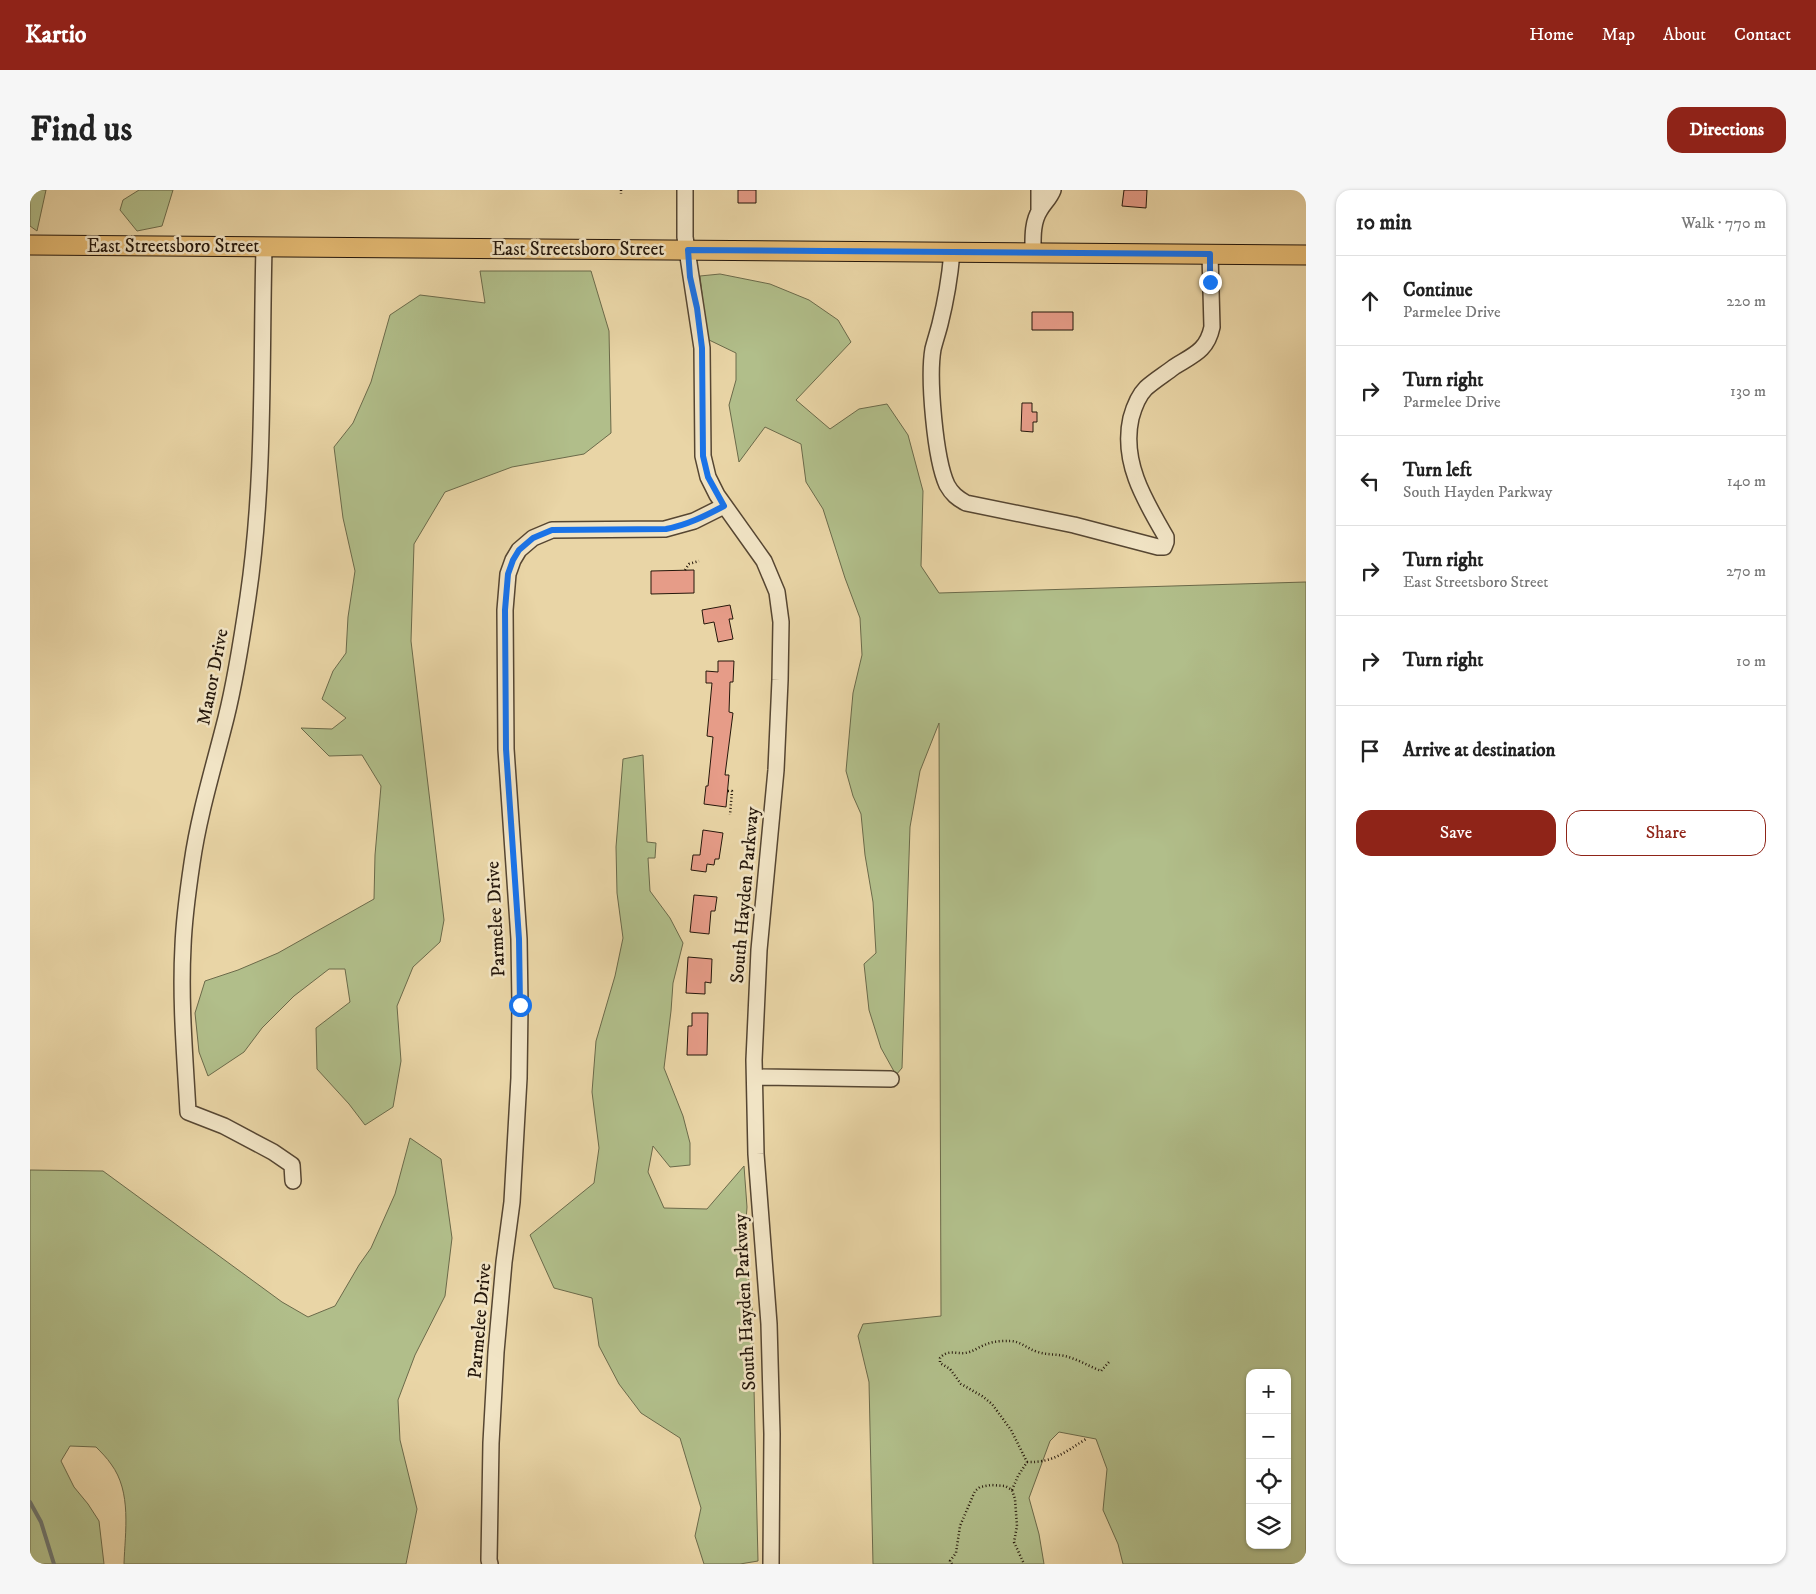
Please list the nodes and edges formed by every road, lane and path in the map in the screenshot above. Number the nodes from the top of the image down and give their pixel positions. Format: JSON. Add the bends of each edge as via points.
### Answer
{"nodes":[{"id":1,"x":621,"y":190,"type":"edge"},
{"id":2,"x":685,"y":190,"type":"edge"},
{"id":3,"x":1040,"y":190,"type":"edge"},
{"id":4,"x":1053,"y":190,"type":"edge"},
{"id":5,"x":621,"y":194,"type":"dead end"},
{"id":6,"x":1039,"y":211,"type":"junction"},
{"id":7,"x":30,"y":245,"type":"edge"},
{"id":8,"x":264,"y":248,"type":"junction"},
{"id":9,"x":688,"y":250,"type":"junction"},
{"id":10,"x":952,"y":252,"type":"junction"},
{"id":11,"x":1033,"y":252,"type":"junction"},
{"id":12,"x":1210,"y":254,"type":"junction"},
{"id":13,"x":1306,"y":255,"type":"edge"},
{"id":14,"x":724,"y":506,"type":"junction"},
{"id":15,"x":699,"y":562,"type":"dead end"},
{"id":16,"x":685,"y":570,"type":"dead end"},
{"id":17,"x":728,"y":791,"type":"dead end"},
{"id":18,"x":730,"y":815,"type":"dead end"},
{"id":19,"x":755,"y":1077,"type":"junction"},
{"id":20,"x":891,"y":1079,"type":"dead end"},
{"id":21,"x":292,"y":1181,"type":"dead end"},
{"id":22,"x":1109,"y":1362,"type":"dead end"},
{"id":23,"x":1086,"y":1439,"type":"dead end"},
{"id":24,"x":1028,"y":1462,"type":"junction"},
{"id":25,"x":1012,"y":1490,"type":"junction"},
{"id":26,"x":490,"y":1564,"type":"edge"},
{"id":27,"x":771,"y":1564,"type":"edge"},
{"id":28,"x":952,"y":1564,"type":"edge"},
{"id":29,"x":1024,"y":1564,"type":"edge"}],
"edges":[{"from":1,"to":5,"type":"path"},
{"from":2,"to":9,"type":"street","name":"South Hayden Parkway"},
{"from":3,"to":6,"type":"street"},
{"from":4,"to":6,"type":"street"},
{"from":6,"to":11,"type":"street"},
{"from":7,"to":8,"type":"main road","name":"East Streetsboro Street"},
{"from":8,"to":9,"type":"main road","name":"East Streetsboro Street"},
{"from":8,"to":21,"type":"street","name":"Manor Drive","via":[[260,455],[248,596],[227,714],[202,809],[186,907],[183,1008],[188,1112],[224,1126],[273,1152],[292,1166]]},
{"from":9,"to":10,"type":"main road","name":"East Streetsboro Street"},
{"from":9,"to":14,"type":"street","name":"South Hayden Parkway","via":[[702,348],[703,456],[708,477]]},
{"from":10,"to":11,"type":"main road","name":"East Streetsboro Street"},
{"from":10,"to":12,"type":"street","via":[[950,278],[930,375],[942,470],[955,497],[966,503],[1074,525],[1158,547],[1164,547],[1166,537],[1145,500],[1135,474],[1128,448],[1128,431],[1135,405],[1145,389],[1201,350],[1210,339]]},
{"from":11,"to":12,"type":"main road","name":"East Streetsboro Street"},
{"from":12,"to":13,"type":"main road","name":"East Streetsboro Street"},
{"from":14,"to":19,"type":"street","name":"South Hayden Parkway","via":[[764,561],[777,592],[781,622],[776,770],[764,881]]},
{"from":14,"to":26,"type":"street","name":"Parmelee Drive","via":[[683,526],[666,529],[552,530],[533,538],[519,550],[508,574],[505,610],[506,749],[519,939],[520,1078],[512,1202],[496,1352]]},
{"from":15,"to":16,"type":"path","via":[[689,564]]},
{"from":17,"to":18,"type":"path","via":[[732,791]]},
{"from":19,"to":20,"type":"street"},
{"from":19,"to":27,"type":"street","name":"South Hayden Parkway","via":[[756,1154],[769,1334]]},
{"from":22,"to":24,"type":"path","via":[[1101,1371],[1066,1356],[1038,1352],[1012,1341],[989,1343],[966,1353],[952,1352],[940,1358],[940,1362],[961,1384],[992,1404]]},
{"from":23,"to":24,"type":"path","via":[[1055,1459]]},
{"from":24,"to":25,"type":"path"},
{"from":25,"to":28,"type":"path","via":[[991,1485],[980,1487],[975,1492],[960,1526],[956,1553],[950,1561]]},
{"from":25,"to":29,"type":"path","via":[[1017,1514],[1014,1542]]}]}
